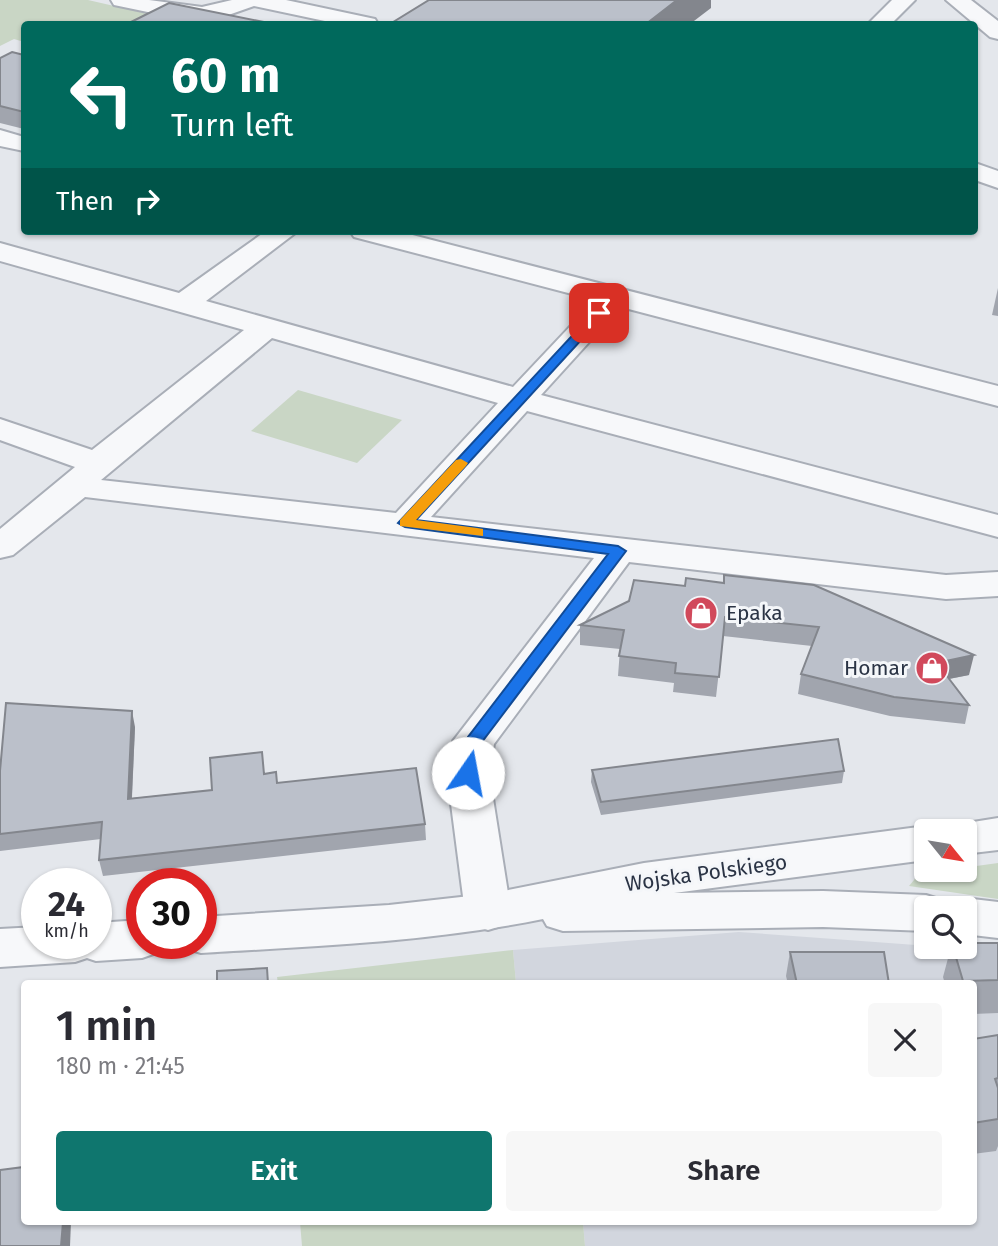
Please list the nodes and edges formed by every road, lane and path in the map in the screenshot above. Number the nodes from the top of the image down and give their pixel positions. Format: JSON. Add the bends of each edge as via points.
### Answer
{"nodes":[{"id":1,"x":122,"y":0,"type":"edge"},
{"id":2,"x":250,"y":0,"type":"edge"},
{"id":3,"x":256,"y":0,"type":"edge"},
{"id":4,"x":904,"y":0,"type":"edge"},
{"id":5,"x":957,"y":0,"type":"edge"},
{"id":6,"x":353,"y":21,"type":"edge"},
{"id":7,"x":882,"y":21,"type":"edge"},
{"id":8,"x":998,"y":32,"type":"edge"},
{"id":9,"x":0,"y":138,"type":"edge"},
{"id":10,"x":21,"y":143,"type":"edge"},
{"id":11,"x":978,"y":172,"type":"edge"},
{"id":12,"x":998,"y":180,"type":"edge"},
{"id":13,"x":278,"y":235,"type":"edge"},
{"id":14,"x":379,"y":235,"type":"edge"},
{"id":15,"x":8,"y":261,"type":"edge"},
{"id":16,"x":615,"y":296,"type":"junction"},
{"id":17,"x":183,"y":304,"type":"junction"},
{"id":18,"x":267,"y":327,"type":"junction"},
{"id":19,"x":998,"y":396,"type":"edge"},
{"id":20,"x":519,"y":399,"type":"junction"},
{"id":21,"x":0,"y":429,"type":"edge"},
{"id":22,"x":88,"y":473,"type":"junction"},
{"id":23,"x":405,"y":523,"type":"junction"},
{"id":24,"x":998,"y":526,"type":"edge"},
{"id":25,"x":0,"y":547,"type":"edge"},
{"id":26,"x":618,"y":551,"type":"junction"},
{"id":27,"x":998,"y":584,"type":"edge"},
{"id":28,"x":998,"y":834,"type":"edge"},
{"id":29,"x":977,"y":836,"type":"edge"},
{"id":30,"x":914,"y":846,"type":"edge"},
{"id":31,"x":488,"y":912,"type":"junction"},
{"id":32,"x":914,"y":913,"type":"edge"},
{"id":33,"x":977,"y":918,"type":"edge"},
{"id":34,"x":998,"y":920,"type":"edge"},
{"id":35,"x":217,"y":934,"type":"edge"},
{"id":36,"x":21,"y":947,"type":"edge"},
{"id":37,"x":0,"y":948,"type":"edge"}],
"edges":[{"from":1,"to":2,"type":"street","via":[[192,16],[227,11]]},
{"from":3,"to":6,"type":"street"},
{"from":4,"to":7,"type":"street"},
{"from":5,"to":8,"type":"street"},
{"from":9,"to":10,"type":"street"},
{"from":11,"to":12,"type":"street"},
{"from":13,"to":17,"type":"street"},
{"from":14,"to":16,"type":"street"},
{"from":15,"to":17,"type":"street"},
{"from":16,"to":19,"type":"street"},
{"from":16,"to":20,"type":"street"},
{"from":17,"to":18,"type":"street"},
{"from":18,"to":20,"type":"street"},
{"from":18,"to":22,"type":"street"},
{"from":20,"to":23,"type":"street"},
{"from":20,"to":24,"type":"street"},
{"from":21,"to":22,"type":"street"},
{"from":22,"to":23,"type":"street","via":[[99,490]]},
{"from":22,"to":25,"type":"street"},
{"from":23,"to":26,"type":"street"},
{"from":26,"to":27,"type":"street","via":[[946,587]]},
{"from":26,"to":31,"type":"street","via":[[474,741],[468,773]]},
{"from":28,"to":29,"type":"street"},
{"from":30,"to":31,"type":"street","name":"Wojska Polskiego","via":[[644,880]]},
{"from":31,"to":32,"type":"street","name":"Wojska Polskiego"},
{"from":31,"to":35,"type":"street","name":"Wojska Polskiego"},
{"from":33,"to":34,"type":"street"},
{"from":36,"to":37,"type":"street"}]}
